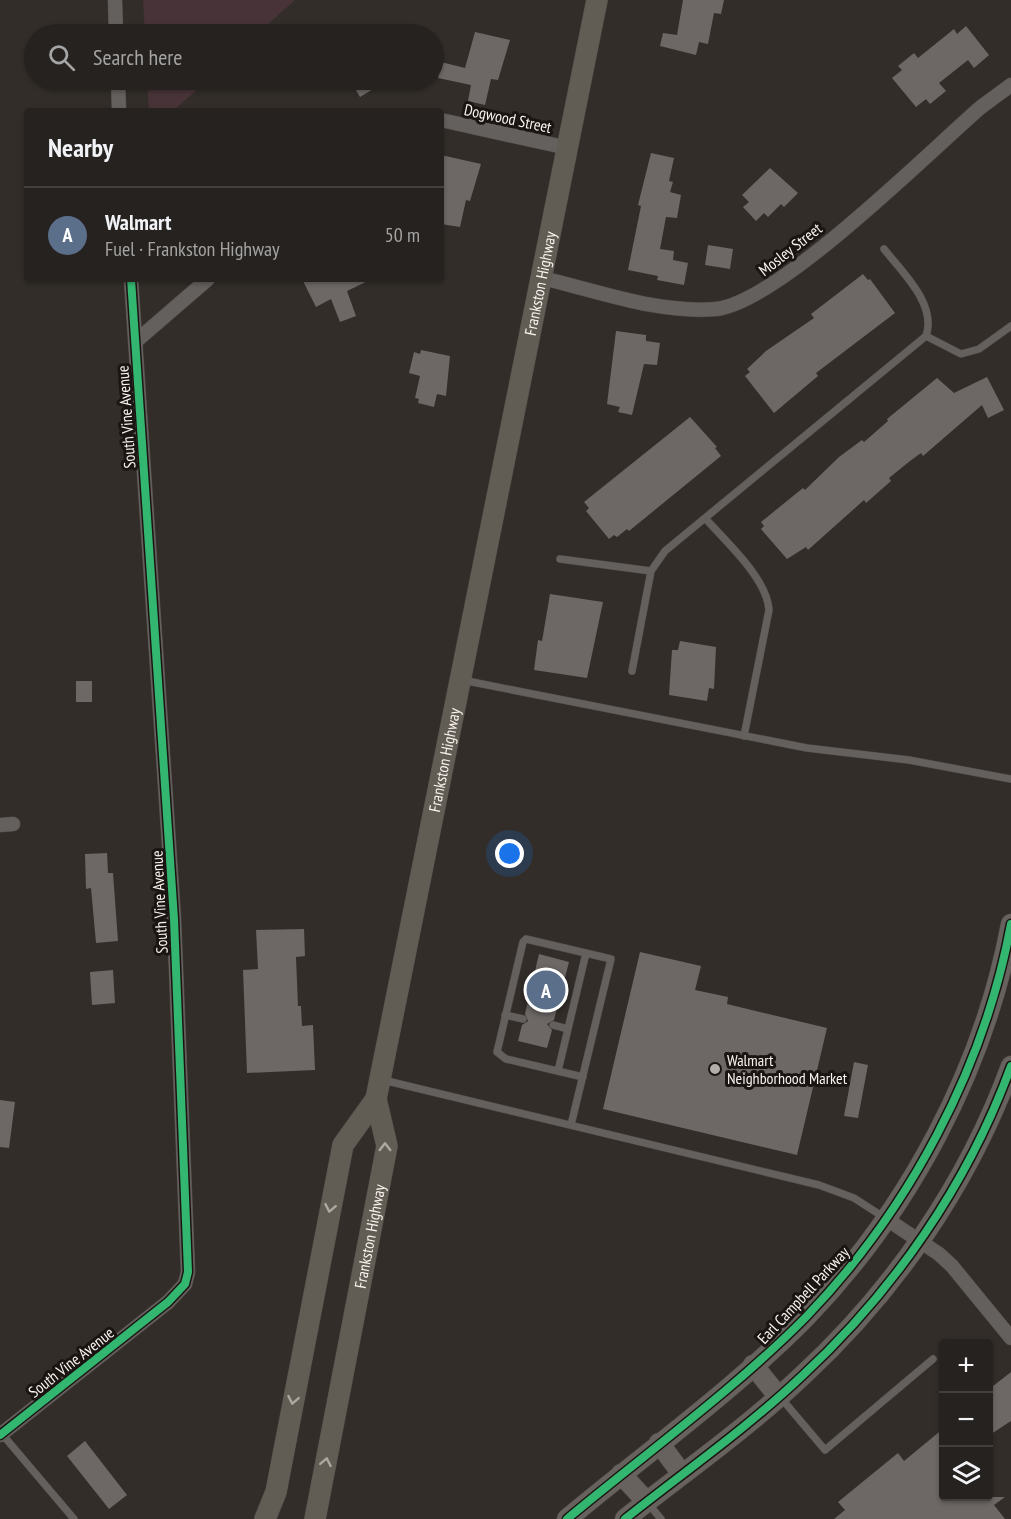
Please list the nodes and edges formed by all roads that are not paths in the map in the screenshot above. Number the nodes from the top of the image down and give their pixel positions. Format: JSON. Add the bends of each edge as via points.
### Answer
{"nodes":[{"id":1,"x":115,"y":0,"type":"edge"},
{"id":2,"x":597,"y":0,"type":"edge"},
{"id":3,"x":116,"y":24,"type":"edge"},
{"id":4,"x":1011,"y":85,"type":"edge"},
{"id":5,"x":118,"y":90,"type":"edge"},
{"id":6,"x":119,"y":108,"type":"edge"},
{"id":7,"x":444,"y":121,"type":"edge"},
{"id":8,"x":568,"y":148,"type":"junction"},
{"id":9,"x":884,"y":249,"type":"dead end"},
{"id":10,"x":542,"y":278,"type":"junction"},
{"id":11,"x":130,"y":282,"type":"edge"},
{"id":12,"x":205,"y":282,"type":"edge"},
{"id":13,"x":1011,"y":326,"type":"edge"},
{"id":14,"x":926,"y":336,"type":"junction"},
{"id":15,"x":135,"y":342,"type":"junction"},
{"id":16,"x":705,"y":518,"type":"junction"},
{"id":17,"x":560,"y":559,"type":"dead end"},
{"id":18,"x":651,"y":571,"type":"junction"},
{"id":19,"x":632,"y":671,"type":"dead end"},
{"id":20,"x":462,"y":680,"type":"junction"},
{"id":21,"x":744,"y":736,"type":"junction"},
{"id":22,"x":1011,"y":779,"type":"edge"},
{"id":23,"x":1011,"y":924,"type":"edge"},
{"id":24,"x":586,"y":953,"type":"junction"},
{"id":25,"x":505,"y":1015,"type":"junction"},
{"id":26,"x":524,"y":1019,"type":"dead end"},
{"id":27,"x":553,"y":1025,"type":"dead end"},
{"id":28,"x":568,"y":1029,"type":"junction"},
{"id":29,"x":1011,"y":1066,"type":"edge"},
{"id":30,"x":558,"y":1071,"type":"junction"},
{"id":31,"x":583,"y":1077,"type":"junction"},
{"id":32,"x":379,"y":1089,"type":"junction"},
{"id":33,"x":571,"y":1125,"type":"junction"},
{"id":34,"x":885,"y":1218,"type":"junction"},
{"id":35,"x":920,"y":1241,"type":"junction"},
{"id":36,"x":1011,"y":1338,"type":"edge"},
{"id":37,"x":933,"y":1359,"type":"dead end"},
{"id":38,"x":753,"y":1365,"type":"junction"},
{"id":39,"x":779,"y":1396,"type":"junction"},
{"id":40,"x":1,"y":1435,"type":"edge"},
{"id":41,"x":659,"y":1443,"type":"junction"},
{"id":42,"x":621,"y":1474,"type":"junction"},
{"id":43,"x":682,"y":1474,"type":"junction"},
{"id":44,"x":276,"y":1492,"type":"junction"},
{"id":45,"x":647,"y":1502,"type":"junction"},
{"id":46,"x":74,"y":1519,"type":"edge"},
{"id":47,"x":265,"y":1519,"type":"edge"},
{"id":48,"x":270,"y":1519,"type":"edge"},
{"id":49,"x":315,"y":1519,"type":"edge"},
{"id":50,"x":567,"y":1519,"type":"edge"},
{"id":51,"x":625,"y":1519,"type":"edge"},
{"id":52,"x":661,"y":1519,"type":"edge"}],
"edges":[{"from":1,"to":3,"type":"street"},
{"from":2,"to":8,"type":"main road","name":"Frankston Highway"},
{"from":4,"to":10,"type":"street","name":"Mosley Street","via":[[981,106],[814,252],[770,286],[739,303],[715,309],[666,306]]},
{"from":5,"to":6,"type":"street"},
{"from":7,"to":8,"type":"street","name":"Dogwood Street"},
{"from":8,"to":10,"type":"main road","name":"Frankston Highway"},
{"from":9,"to":14,"type":"lane","via":[[921,297],[926,312]]},
{"from":10,"to":20,"type":"main road","name":"Frankston Highway"},
{"from":11,"to":15,"type":"street","name":"South Vine Avenue"},
{"from":12,"to":15,"type":"street"},
{"from":13,"to":14,"type":"lane","via":[[979,349],[961,354]]},
{"from":14,"to":16,"type":"lane"},
{"from":15,"to":40,"type":"street","name":"South Vine Avenue","via":[[174,919],[188,1272],[185,1284],[168,1302]]},
{"from":16,"to":18,"type":"lane","via":[[665,551]]},
{"from":16,"to":21,"type":"lane","via":[[768,598],[769,610]]},
{"from":17,"to":18,"type":"lane"},
{"from":18,"to":19,"type":"lane"},
{"from":20,"to":21,"type":"lane"},
{"from":20,"to":32,"type":"main road","name":"Frankston Highway"},
{"from":21,"to":22,"type":"lane"},
{"from":23,"to":34,"type":"main road","name":"Earl Campbell Parkway","via":[[992,998],[959,1088],[935,1139]]},
{"from":24,"to":25,"type":"lane","via":[[526,939]]},
{"from":24,"to":28,"type":"lane"},
{"from":24,"to":31,"type":"lane","via":[[611,959]]},
{"from":25,"to":26,"type":"lane"},
{"from":25,"to":30,"type":"lane","via":[[497,1052],[501,1057]]},
{"from":27,"to":28,"type":"lane"},
{"from":28,"to":30,"type":"lane"},
{"from":29,"to":35,"type":"main road","via":[[964,1169]]},
{"from":30,"to":31,"type":"lane"},
{"from":31,"to":33,"type":"lane"},
{"from":32,"to":33,"type":"lane"},
{"from":32,"to":44,"type":"main road","one_way":true,"via":[[343,1144]]},
{"from":49,"to":32,"type":"main road","name":"Frankston Highway","one_way":true,"via":[[387,1146]]},
{"from":33,"to":34,"type":"lane","via":[[819,1185],[854,1198]]},
{"from":34,"to":35,"type":"street"},
{"from":34,"to":38,"type":"main road","name":"Earl Campbell Parkway","via":[[830,1290]]},
{"from":35,"to":36,"type":"street","via":[[952,1266]]},
{"from":35,"to":39,"type":"main road","via":[[851,1327]]},
{"from":37,"to":39,"type":"lane","via":[[825,1450]]},
{"from":38,"to":39,"type":"main road"},
{"from":38,"to":41,"type":"main road","name":"Earl Campbell Parkway"},
{"from":39,"to":43,"type":"main road"},
{"from":40,"to":46,"type":"lane"},
{"from":41,"to":42,"type":"main road","name":"Earl Campbell Parkway"},
{"from":41,"to":43,"type":"main road"},
{"from":42,"to":45,"type":"main road"},
{"from":42,"to":50,"type":"main road","name":"Earl Campbell Parkway"},
{"from":43,"to":45,"type":"main road"},
{"from":44,"to":47,"type":"main road"},
{"from":44,"to":48,"type":"main road"},
{"from":45,"to":51,"type":"main road"},
{"from":45,"to":52,"type":"lane"}]}
